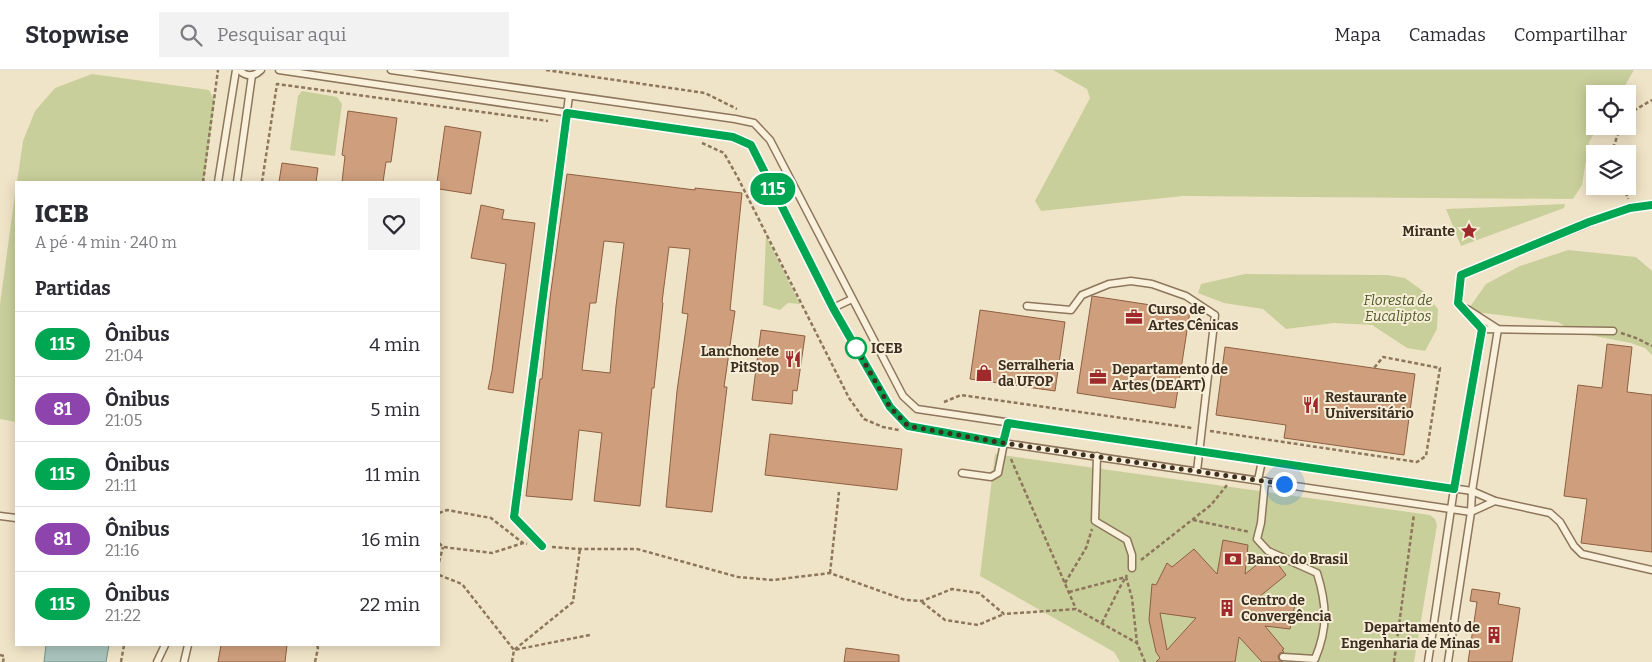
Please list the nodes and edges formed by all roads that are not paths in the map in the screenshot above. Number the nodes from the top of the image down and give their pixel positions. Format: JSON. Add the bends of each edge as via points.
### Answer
{"nodes":[{"id":1,"x":238,"y":70,"type":"edge"},
{"id":2,"x":261,"y":70,"type":"edge"},
{"id":3,"x":279,"y":70,"type":"edge"},
{"id":4,"x":391,"y":70,"type":"edge"},
{"id":5,"x":252,"y":75,"type":"junction"},
{"id":6,"x":569,"y":96,"type":"junction"},
{"id":7,"x":567,"y":113,"type":"junction"},
{"id":8,"x":218,"y":181,"type":"edge"},
{"id":9,"x":237,"y":181,"type":"edge"},
{"id":10,"x":1652,"y":205,"type":"edge"},
{"id":11,"x":852,"y":299,"type":"junction"},
{"id":12,"x":1458,"y":303,"type":"junction"},
{"id":13,"x":1027,"y":306,"type":"dead end"},
{"id":14,"x":833,"y":308,"type":"junction"},
{"id":15,"x":1482,"y":329,"type":"junction"},
{"id":16,"x":1498,"y":329,"type":"junction"},
{"id":17,"x":1613,"y":330,"type":"road end"},
{"id":18,"x":1008,"y":423,"type":"junction"},
{"id":19,"x":1003,"y":443,"type":"junction"},
{"id":20,"x":1200,"y":451,"type":"junction"},
{"id":21,"x":1097,"y":456,"type":"junction"},
{"id":22,"x":1262,"y":461,"type":"junction"},
{"id":23,"x":1198,"y":471,"type":"junction"},
{"id":24,"x":962,"y":473,"type":"dead end"},
{"id":25,"x":1262,"y":480,"type":"junction"},
{"id":26,"x":1454,"y":489,"type":"junction"},
{"id":27,"x":1472,"y":491,"type":"junction"},
{"id":28,"x":1495,"y":501,"type":"junction"},
{"id":29,"x":1451,"y":509,"type":"junction"},
{"id":30,"x":1471,"y":512,"type":"junction"},
{"id":31,"x":0,"y":516,"type":"edge"},
{"id":32,"x":15,"y":518,"type":"edge"},
{"id":33,"x":542,"y":546,"type":"road end"},
{"id":34,"x":1132,"y":568,"type":"road end"},
{"id":35,"x":1652,"y":570,"type":"edge"},
{"id":36,"x":164,"y":646,"type":"edge"},
{"id":37,"x":188,"y":646,"type":"edge"},
{"id":38,"x":1283,"y":657,"type":"dead end"},
{"id":39,"x":157,"y":662,"type":"edge"},
{"id":40,"x":184,"y":662,"type":"edge"},
{"id":41,"x":1428,"y":662,"type":"edge"},
{"id":42,"x":1448,"y":662,"type":"edge"}],
"edges":[{"from":1,"to":5,"type":"lane"},
{"from":1,"to":8,"type":"lane"},
{"from":2,"to":5,"type":"lane"},
{"from":3,"to":7,"type":"lane"},
{"from":4,"to":6,"type":"lane"},
{"from":5,"to":9,"type":"lane"},
{"from":6,"to":7,"type":"lane"},
{"from":6,"to":11,"type":"lane","via":[[754,123],[770,140]]},
{"from":7,"to":14,"type":"lane","via":[[733,137],[751,145]]},
{"from":7,"to":33,"type":"lane","via":[[514,517]]},
{"from":10,"to":12,"type":"lane","via":[[1630,208],[1589,222],[1461,275]]},
{"from":11,"to":14,"type":"lane"},
{"from":11,"to":18,"type":"lane","via":[[903,396],[917,409]]},
{"from":12,"to":15,"type":"lane"},
{"from":12,"to":16,"type":"lane"},
{"from":13,"to":20,"type":"lane","via":[[1072,310],[1082,295],[1109,284],[1131,281],[1152,284],[1186,296],[1215,315]]},
{"from":14,"to":19,"type":"lane","via":[[890,407],[908,426]]},
{"from":15,"to":16,"type":"lane"},
{"from":15,"to":26,"type":"lane"},
{"from":16,"to":17,"type":"lane"},
{"from":16,"to":27,"type":"lane"},
{"from":18,"to":19,"type":"lane"},
{"from":18,"to":20,"type":"lane"},
{"from":19,"to":21,"type":"lane"},
{"from":19,"to":24,"type":"lane","via":[[998,473],[991,477]]},
{"from":20,"to":22,"type":"lane"},
{"from":20,"to":23,"type":"lane"},
{"from":21,"to":23,"type":"lane"},
{"from":21,"to":34,"type":"lane","via":[[1095,521],[1127,540]]},
{"from":22,"to":25,"type":"lane"},
{"from":22,"to":26,"type":"lane"},
{"from":23,"to":25,"type":"lane"},
{"from":25,"to":29,"type":"lane"},
{"from":25,"to":38,"type":"lane","via":[[1257,539],[1268,550],[1317,573],[1324,594],[1326,623],[1314,660]]},
{"from":26,"to":27,"type":"lane"},
{"from":26,"to":29,"type":"lane"},
{"from":27,"to":28,"type":"lane"},
{"from":27,"to":30,"type":"lane"},
{"from":28,"to":30,"type":"lane"},
{"from":28,"to":35,"type":"lane","via":[[1550,513],[1582,554]]},
{"from":29,"to":30,"type":"lane"},
{"from":29,"to":41,"type":"lane"},
{"from":30,"to":42,"type":"lane"},
{"from":31,"to":32,"type":"lane"},
{"from":36,"to":39,"type":"lane"},
{"from":37,"to":40,"type":"lane"}]}
